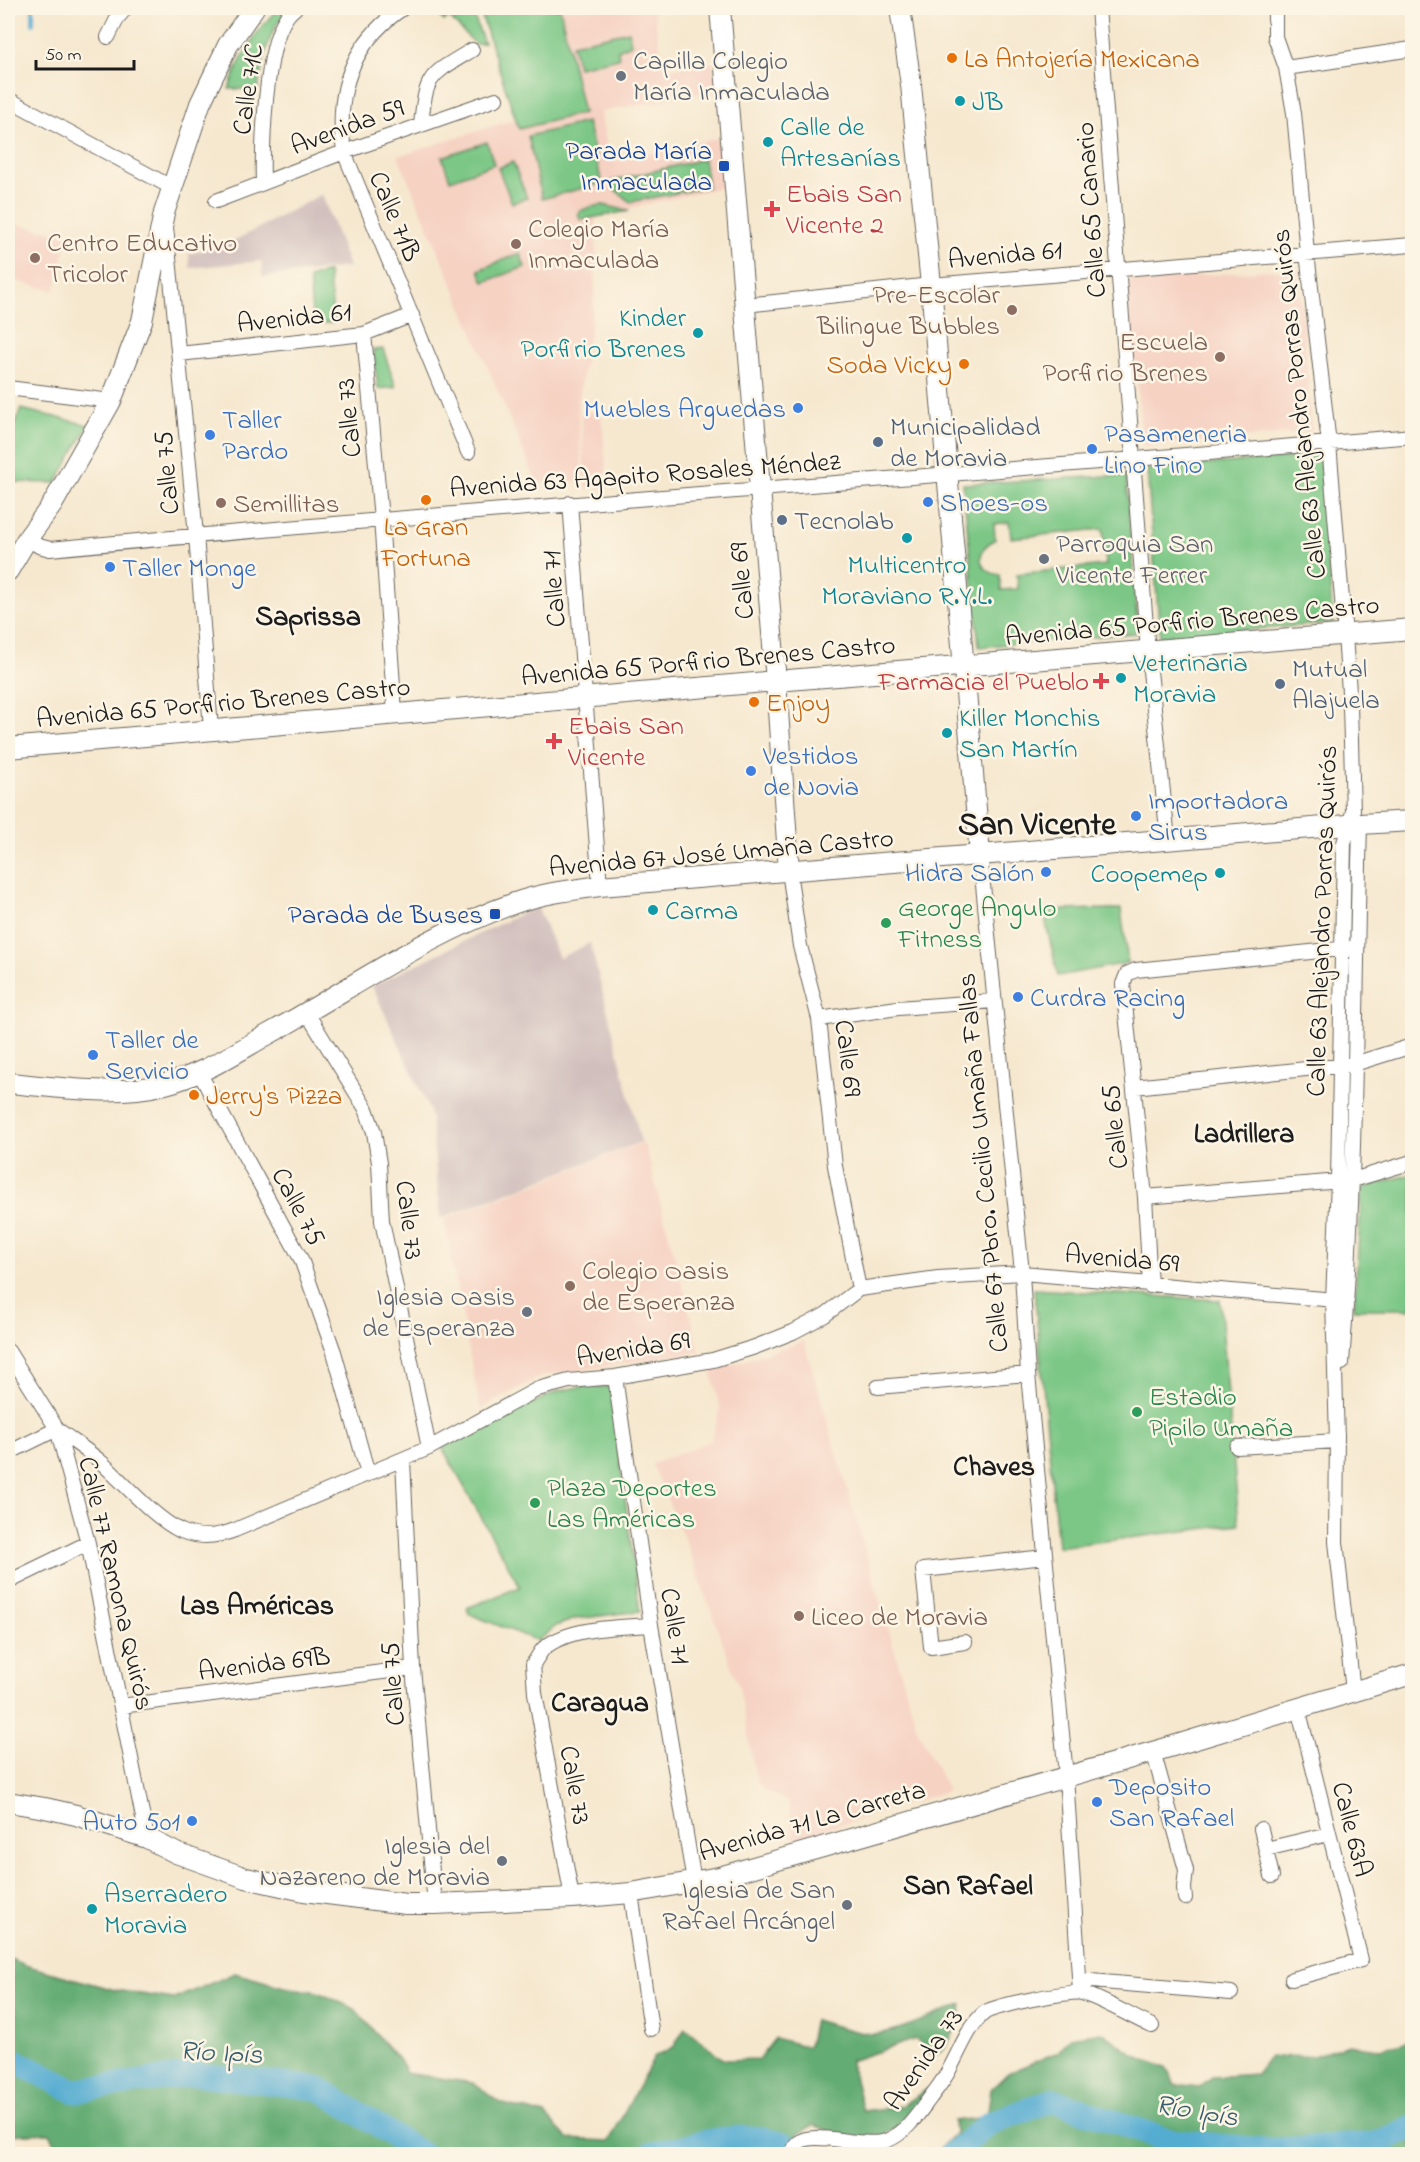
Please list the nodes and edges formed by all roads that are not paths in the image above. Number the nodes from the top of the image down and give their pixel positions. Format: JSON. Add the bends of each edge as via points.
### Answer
{"nodes":[{"id":1,"x":126,"y":8,"type":"edge"},
{"id":2,"x":254,"y":8,"type":"edge"},
{"id":3,"x":295,"y":8,"type":"edge"},
{"id":4,"x":403,"y":8,"type":"edge"},
{"id":5,"x":720,"y":8,"type":"edge"},
{"id":6,"x":900,"y":8,"type":"edge"},
{"id":7,"x":1098,"y":8,"type":"edge"},
{"id":8,"x":1275,"y":8,"type":"edge"},
{"id":9,"x":108,"y":37,"type":"dead end"},
{"id":10,"x":1413,"y":49,"type":"edge"},
{"id":11,"x":472,"y":50,"type":"dead end"},
{"id":12,"x":1286,"y":68,"type":"junction"},
{"id":13,"x":8,"y":99,"type":"edge"},
{"id":14,"x":496,"y":99,"type":"dead end"},
{"id":15,"x":421,"y":125,"type":"junction"},
{"id":16,"x":344,"y":152,"type":"junction"},
{"id":17,"x":263,"y":182,"type":"junction"},
{"id":18,"x":171,"y":187,"type":"junction"},
{"id":19,"x":216,"y":201,"type":"dead end"},
{"id":20,"x":164,"y":213,"type":"junction"},
{"id":21,"x":1413,"y":244,"type":"edge"},
{"id":22,"x":1307,"y":253,"type":"junction"},
{"id":23,"x":1119,"y":268,"type":"junction"},
{"id":24,"x":931,"y":285,"type":"junction"},
{"id":25,"x":745,"y":305,"type":"junction"},
{"id":26,"x":412,"y":315,"type":"junction"},
{"id":27,"x":364,"y":334,"type":"junction"},
{"id":28,"x":179,"y":354,"type":"junction"},
{"id":29,"x":8,"y":388,"type":"edge"},
{"id":30,"x":111,"y":401,"type":"junction"},
{"id":31,"x":1413,"y":436,"type":"edge"},
{"id":32,"x":1329,"y":444,"type":"junction"},
{"id":33,"x":468,"y":452,"type":"dead end"},
{"id":34,"x":1134,"y":460,"type":"junction"},
{"id":35,"x":947,"y":475,"type":"junction"},
{"id":36,"x":760,"y":488,"type":"junction"},
{"id":37,"x":570,"y":503,"type":"junction"},
{"id":38,"x":381,"y":519,"type":"junction"},
{"id":39,"x":196,"y":535,"type":"junction"},
{"id":40,"x":27,"y":538,"type":"junction"},
{"id":41,"x":8,"y":571,"type":"edge"},
{"id":42,"x":1413,"y":629,"type":"edge"},
{"id":43,"x":1345,"y":635,"type":"junction"},
{"id":44,"x":1149,"y":652,"type":"junction"},
{"id":45,"x":963,"y":666,"type":"junction"},
{"id":46,"x":776,"y":681,"type":"junction"},
{"id":47,"x":585,"y":697,"type":"junction"},
{"id":48,"x":395,"y":713,"type":"junction"},
{"id":49,"x":211,"y":729,"type":"junction"},
{"id":50,"x":8,"y":748,"type":"edge"},
{"id":51,"x":1413,"y":821,"type":"edge"},
{"id":52,"x":1355,"y":824,"type":"junction"},
{"id":53,"x":1168,"y":839,"type":"junction"},
{"id":54,"x":980,"y":855,"type":"junction"},
{"id":55,"x":789,"y":871,"type":"junction"},
{"id":56,"x":600,"y":886,"type":"junction"},
{"id":57,"x":1357,"y":947,"type":"junction"},
{"id":58,"x":1342,"y":949,"type":"junction"},
{"id":59,"x":994,"y":1001,"type":"junction"},
{"id":60,"x":307,"y":1013,"type":"junction"},
{"id":61,"x":819,"y":1019,"type":"junction"},
{"id":62,"x":1413,"y":1046,"type":"edge"},
{"id":63,"x":1354,"y":1064,"type":"junction"},
{"id":64,"x":1339,"y":1065,"type":"junction"},
{"id":65,"x":199,"y":1072,"type":"junction"},
{"id":66,"x":8,"y":1083,"type":"edge"},
{"id":67,"x":1134,"y":1087,"type":"junction"},
{"id":68,"x":1413,"y":1162,"type":"edge"},
{"id":69,"x":1353,"y":1180,"type":"junction"},
{"id":70,"x":1338,"y":1181,"type":"junction"},
{"id":71,"x":1144,"y":1197,"type":"junction"},
{"id":72,"x":1022,"y":1273,"type":"junction"},
{"id":73,"x":1150,"y":1286,"type":"junction"},
{"id":74,"x":859,"y":1289,"type":"junction"},
{"id":75,"x":1340,"y":1301,"type":"junction"},
{"id":76,"x":8,"y":1351,"type":"edge"},
{"id":77,"x":1028,"y":1374,"type":"junction"},
{"id":78,"x":615,"y":1377,"type":"junction"},
{"id":79,"x":878,"y":1387,"type":"dead end"},
{"id":80,"x":57,"y":1429,"type":"junction"},
{"id":81,"x":1336,"y":1441,"type":"junction"},
{"id":82,"x":1237,"y":1447,"type":"dead end"},
{"id":83,"x":429,"y":1448,"type":"junction"},
{"id":84,"x":8,"y":1453,"type":"edge"},
{"id":85,"x":403,"y":1460,"type":"junction"},
{"id":86,"x":368,"y":1474,"type":"junction"},
{"id":87,"x":88,"y":1543,"type":"junction"},
{"id":88,"x":1045,"y":1557,"type":"junction"},
{"id":89,"x":8,"y":1582,"type":"edge"},
{"id":90,"x":651,"y":1625,"type":"junction"},
{"id":91,"x":965,"y":1642,"type":"dead end"},
{"id":92,"x":414,"y":1668,"type":"junction"},
{"id":93,"x":1413,"y":1674,"type":"edge"},
{"id":94,"x":1353,"y":1691,"type":"junction"},
{"id":95,"x":121,"y":1706,"type":"junction"},
{"id":96,"x":1298,"y":1708,"type":"junction"},
{"id":97,"x":1153,"y":1751,"type":"junction"},
{"id":98,"x":1066,"y":1776,"type":"junction"},
{"id":99,"x":8,"y":1803,"type":"edge"},
{"id":100,"x":1261,"y":1829,"type":"dead end"},
{"id":101,"x":1329,"y":1834,"type":"junction"},
{"id":102,"x":147,"y":1838,"type":"junction"},
{"id":103,"x":1266,"y":1850,"type":"junction"},
{"id":104,"x":1272,"y":1876,"type":"dead end"},
{"id":105,"x":694,"y":1882,"type":"junction"},
{"id":106,"x":631,"y":1893,"type":"junction"},
{"id":107,"x":572,"y":1898,"type":"junction"},
{"id":108,"x":1185,"y":1898,"type":"dead end"},
{"id":109,"x":435,"y":1904,"type":"junction"},
{"id":110,"x":1292,"y":1980,"type":"dead end"},
{"id":111,"x":1080,"y":1986,"type":"junction"},
{"id":112,"x":1231,"y":1993,"type":"dead end"},
{"id":113,"x":1152,"y":2026,"type":"dead end"},
{"id":114,"x":651,"y":2029,"type":"dead end"},
{"id":115,"x":795,"y":2148,"type":"edge"}],
"edges":[{"from":1,"to":9,"type":"street"},
{"from":2,"to":18,"type":"main road","via":[[228,45],[200,104]]},
{"from":3,"to":17,"type":"street","name":"Calle 71C","via":[[285,19],[269,73]]},
{"from":4,"to":16,"type":"street","name":"Calle 71B","via":[[375,31],[352,67],[341,109]]},
{"from":5,"to":25,"type":"main road","name":"Calle 69"},
{"from":6,"to":24,"type":"main road","name":"Calle 67 Pbro. Cecilio Umaña Fallas"},
{"from":7,"to":23,"type":"street","name":"Calle 65 Canario"},
{"from":8,"to":12,"type":"street","name":"Calle 63 Alejandro Porras Quirós","via":[[1275,37]]},
{"from":10,"to":12,"type":"street"},
{"from":11,"to":15,"type":"street","via":[[438,70],[430,80]]},
{"from":12,"to":22,"type":"street","name":"Calle 63 Alejandro Porras Quirós"},
{"from":13,"to":18,"type":"street"},
{"from":14,"to":15,"type":"street","name":"Avenida 59"},
{"from":15,"to":16,"type":"street","name":"Avenida 59"},
{"from":16,"to":17,"type":"street","name":"Avenida 59"},
{"from":16,"to":26,"type":"street","name":"Calle 71B"},
{"from":17,"to":19,"type":"street","name":"Avenida 59"},
{"from":18,"to":20,"type":"main road"},
{"from":20,"to":28,"type":"street","name":"Calle 75"},
{"from":20,"to":30,"type":"main road","via":[[142,321]]},
{"from":21,"to":22,"type":"street","name":"Avenida 61"},
{"from":22,"to":23,"type":"street","name":"Avenida 61"},
{"from":22,"to":32,"type":"street","name":"Calle 63 Alejandro Porras Quirós"},
{"from":23,"to":24,"type":"street","name":"Avenida 61"},
{"from":23,"to":34,"type":"street","name":"Calle 65 Canario"},
{"from":24,"to":25,"type":"street","name":"Avenida 61"},
{"from":24,"to":35,"type":"main road","name":"Calle 67 Pbro. Cecilio Umaña Fallas"},
{"from":25,"to":36,"type":"main road","name":"Calle 69"},
{"from":26,"to":27,"type":"street","name":"Avenida 61"},
{"from":26,"to":33,"type":"street","name":"Calle 71B"},
{"from":27,"to":28,"type":"street","name":"Avenida 61"},
{"from":27,"to":38,"type":"street","name":"Calle 73"},
{"from":28,"to":39,"type":"street","name":"Calle 75"},
{"from":29,"to":30,"type":"street"},
{"from":30,"to":40,"type":"main road","via":[[52,505]]},
{"from":31,"to":32,"type":"street","name":"Avenida 63 Agapito Rosales Méndez"},
{"from":32,"to":34,"type":"street","name":"Avenida 63 Agapito Rosales Méndez"},
{"from":32,"to":43,"type":"street","name":"Calle 63 Alejandro Porras Quirós"},
{"from":34,"to":35,"type":"street","name":"Avenida 63 Agapito Rosales Méndez"},
{"from":34,"to":44,"type":"street","name":"Calle 65 Canario"},
{"from":35,"to":36,"type":"street","name":"Avenida 63 Agapito Rosales Méndez"},
{"from":35,"to":45,"type":"main road","name":"Calle 67 Pbro. Cecilio Umaña Fallas"},
{"from":36,"to":37,"type":"street","name":"Avenida 63 Agapito Rosales Méndez"},
{"from":36,"to":46,"type":"main road","name":"Calle 69"},
{"from":37,"to":38,"type":"street","name":"Avenida 63 Agapito Rosales Méndez"},
{"from":37,"to":47,"type":"street","name":"Calle 71"},
{"from":38,"to":39,"type":"street","name":"Avenida 63 Agapito Rosales Méndez"},
{"from":38,"to":48,"type":"street","name":"Calle 73"},
{"from":39,"to":40,"type":"street","name":"Avenida 63 Agapito Rosales Méndez","via":[[50,549]]},
{"from":39,"to":49,"type":"street","name":"Calle 75"},
{"from":40,"to":41,"type":"main road"},
{"from":42,"to":43,"type":"main road","name":"Avenida 65 Porfirio Brenes Castro"},
{"from":43,"to":44,"type":"main road","name":"Avenida 65 Porfirio Brenes Castro"},
{"from":43,"to":52,"type":"street","name":"Calle 63 Alejandro Porras Quirós"},
{"from":44,"to":45,"type":"main road","name":"Avenida 65 Porfirio Brenes Castro"},
{"from":44,"to":53,"type":"street","name":"Calle 65 Canario"},
{"from":45,"to":46,"type":"main road","name":"Avenida 65 Porfirio Brenes Castro"},
{"from":45,"to":54,"type":"main road","name":"Calle 67 Pbro. Cecilio Umaña Fallas"},
{"from":46,"to":47,"type":"main road","name":"Avenida 65 Porfirio Brenes Castro"},
{"from":46,"to":55,"type":"main road","name":"Calle 69"},
{"from":47,"to":48,"type":"main road","name":"Avenida 65 Porfirio Brenes Castro"},
{"from":47,"to":56,"type":"street","name":"Calle 71"},
{"from":48,"to":49,"type":"main road","name":"Avenida 65 Porfirio Brenes Castro"},
{"from":49,"to":50,"type":"main road","name":"Avenida 65 Porfirio Brenes Castro"},
{"from":51,"to":52,"type":"main road","name":"Avenida 67 José Umaña Castro"},
{"from":52,"to":53,"type":"main road","name":"Avenida 67 José Umaña Castro"},
{"from":52,"to":57,"type":"street","name":"Calle 63 Alejandro Porras Quirós"},
{"from":52,"to":58,"type":"street","name":"Calle 63 Alejandro Porras Quirós","via":[[1344,843]]},
{"from":53,"to":54,"type":"main road","name":"Avenida 67 José Umaña Castro"},
{"from":54,"to":55,"type":"main road","name":"Avenida 67 José Umaña Castro"},
{"from":54,"to":59,"type":"street","name":"Calle 67 Pbro. Cecilio Umaña Fallas"},
{"from":55,"to":56,"type":"main road","name":"Avenida 67 José Umaña Castro"},
{"from":55,"to":61,"type":"street","name":"Calle 69","via":[[800,945]]},
{"from":56,"to":60,"type":"main road","name":"Avenida 67 José Umaña Castro","via":[[558,891],[490,913],[406,954]]},
{"from":57,"to":58,"type":"street"},
{"from":57,"to":63,"type":"street","name":"Calle 63 Alejandro Porras Quirós"},
{"from":58,"to":64,"type":"street","name":"Calle 63 Alejandro Porras Quirós"},
{"from":58,"to":67,"type":"street","name":"Calle 65","via":[[1127,974],[1123,984]]},
{"from":59,"to":61,"type":"street"},
{"from":59,"to":72,"type":"street","name":"Calle 67 Pbro. Cecilio Umaña Fallas"},
{"from":60,"to":65,"type":"main road","name":"Avenida 67 José Umaña Castro"},
{"from":60,"to":83,"type":"street","name":"Calle 73","via":[[366,1109],[374,1132],[380,1162],[382,1221]]},
{"from":61,"to":74,"type":"street","name":"Calle 69","via":[[835,1166]]},
{"from":62,"to":63,"type":"street"},
{"from":63,"to":64,"type":"street"},
{"from":63,"to":69,"type":"street","name":"Calle 63 Alejandro Porras Quirós"},
{"from":64,"to":67,"type":"street"},
{"from":64,"to":70,"type":"street","name":"Calle 63 Alejandro Porras Quirós"},
{"from":65,"to":66,"type":"main road","name":"Avenida 67 José Umaña Castro","via":[[165,1084],[129,1090]]},
{"from":65,"to":86,"type":"street","name":"Calle 75","via":[[301,1259],[334,1352]]},
{"from":67,"to":71,"type":"street","name":"Calle 65"},
{"from":68,"to":69,"type":"street"},
{"from":69,"to":70,"type":"street"},
{"from":69,"to":75,"type":"street","name":"Calle 63 Alejandro Porras Quirós"},
{"from":70,"to":71,"type":"street"},
{"from":70,"to":75,"type":"street","name":"Calle 63 Alejandro Porras Quirós"},
{"from":71,"to":73,"type":"street","name":"Calle 65"},
{"from":72,"to":73,"type":"street","name":"Avenida 69"},
{"from":72,"to":74,"type":"street","name":"Avenida 69","via":[[938,1278]]},
{"from":72,"to":77,"type":"street","name":"Calle 67 Pbro. Cecilio Umaña Fallas"},
{"from":73,"to":75,"type":"street","name":"Avenida 69"},
{"from":74,"to":78,"type":"street","name":"Avenida 69","via":[[825,1315],[755,1347],[713,1360]]},
{"from":75,"to":81,"type":"street"},
{"from":76,"to":80,"type":"street","name":"Calle 77 Ramona Quirós"},
{"from":77,"to":79,"type":"street"},
{"from":77,"to":88,"type":"street","name":"Calle 67 Pbro. Cecilio Umaña Fallas"},
{"from":78,"to":83,"type":"street","name":"Avenida 69","via":[[569,1381],[538,1389]]},
{"from":78,"to":90,"type":"street","name":"Calle 71"},
{"from":80,"to":84,"type":"street"},
{"from":80,"to":86,"type":"street","name":"Avenida 69","via":[[98,1460],[164,1521],[183,1532],[205,1537],[235,1530]]},
{"from":80,"to":87,"type":"street","name":"Calle 77 Ramona Quirós"},
{"from":81,"to":82,"type":"street"},
{"from":81,"to":94,"type":"street","via":[[1336,1542]]},
{"from":83,"to":85,"type":"street","name":"Avenida 69"},
{"from":85,"to":86,"type":"street","name":"Avenida 69"},
{"from":85,"to":92,"type":"street","name":"Calle 75"},
{"from":87,"to":89,"type":"street"},
{"from":87,"to":95,"type":"street","name":"Calle 77 Ramona Quirós"},
{"from":88,"to":91,"type":"street","via":[[923,1570],[931,1647]]},
{"from":88,"to":98,"type":"street","name":"Calle 67 Pbro. Cecilio Umaña Fallas"},
{"from":90,"to":105,"type":"street","name":"Calle 71"},
{"from":90,"to":107,"type":"street","name":"Calle 73","via":[[570,1635],[545,1648],[533,1664]]},
{"from":92,"to":95,"type":"street","name":"Avenida 69B"},
{"from":92,"to":109,"type":"street","name":"Calle 75"},
{"from":93,"to":94,"type":"main road","name":"Avenida 71 La Carreta"},
{"from":94,"to":96,"type":"main road","name":"Avenida 71 La Carreta"},
{"from":95,"to":102,"type":"street","name":"Calle 77 Ramona Quirós"},
{"from":96,"to":97,"type":"main road","name":"Avenida 71 La Carreta"},
{"from":96,"to":101,"type":"street","name":"Calle 63A"},
{"from":97,"to":98,"type":"main road","name":"Avenida 71 La Carreta"},
{"from":97,"to":108,"type":"street","via":[[1186,1870]]},
{"from":98,"to":105,"type":"main road","name":"Avenida 71 La Carreta"},
{"from":98,"to":111,"type":"street","name":"Calle 67 Pbro. Cecilio Umaña Fallas"},
{"from":99,"to":102,"type":"main road","name":"Avenida 71 La Carreta","via":[[76,1815]]},
{"from":100,"to":103,"type":"street"},
{"from":101,"to":103,"type":"street"},
{"from":101,"to":110,"type":"street","name":"Calle 63A","via":[[1361,1960]]},
{"from":102,"to":109,"type":"main road","name":"Avenida 71 La Carreta","via":[[176,1853],[256,1880],[304,1891]]},
{"from":103,"to":104,"type":"street"},
{"from":105,"to":106,"type":"main road","name":"Avenida 71 La Carreta"},
{"from":106,"to":107,"type":"main road","name":"Avenida 71 La Carreta"},
{"from":106,"to":114,"type":"street"},
{"from":107,"to":109,"type":"main road","name":"Avenida 71 La Carreta"},
{"from":111,"to":112,"type":"street","name":"Avenida 73"},
{"from":111,"to":113,"type":"street"},
{"from":111,"to":115,"type":"street","name":"Avenida 73","via":[[985,2012],[914,2120],[887,2141],[819,2137]]}]}
